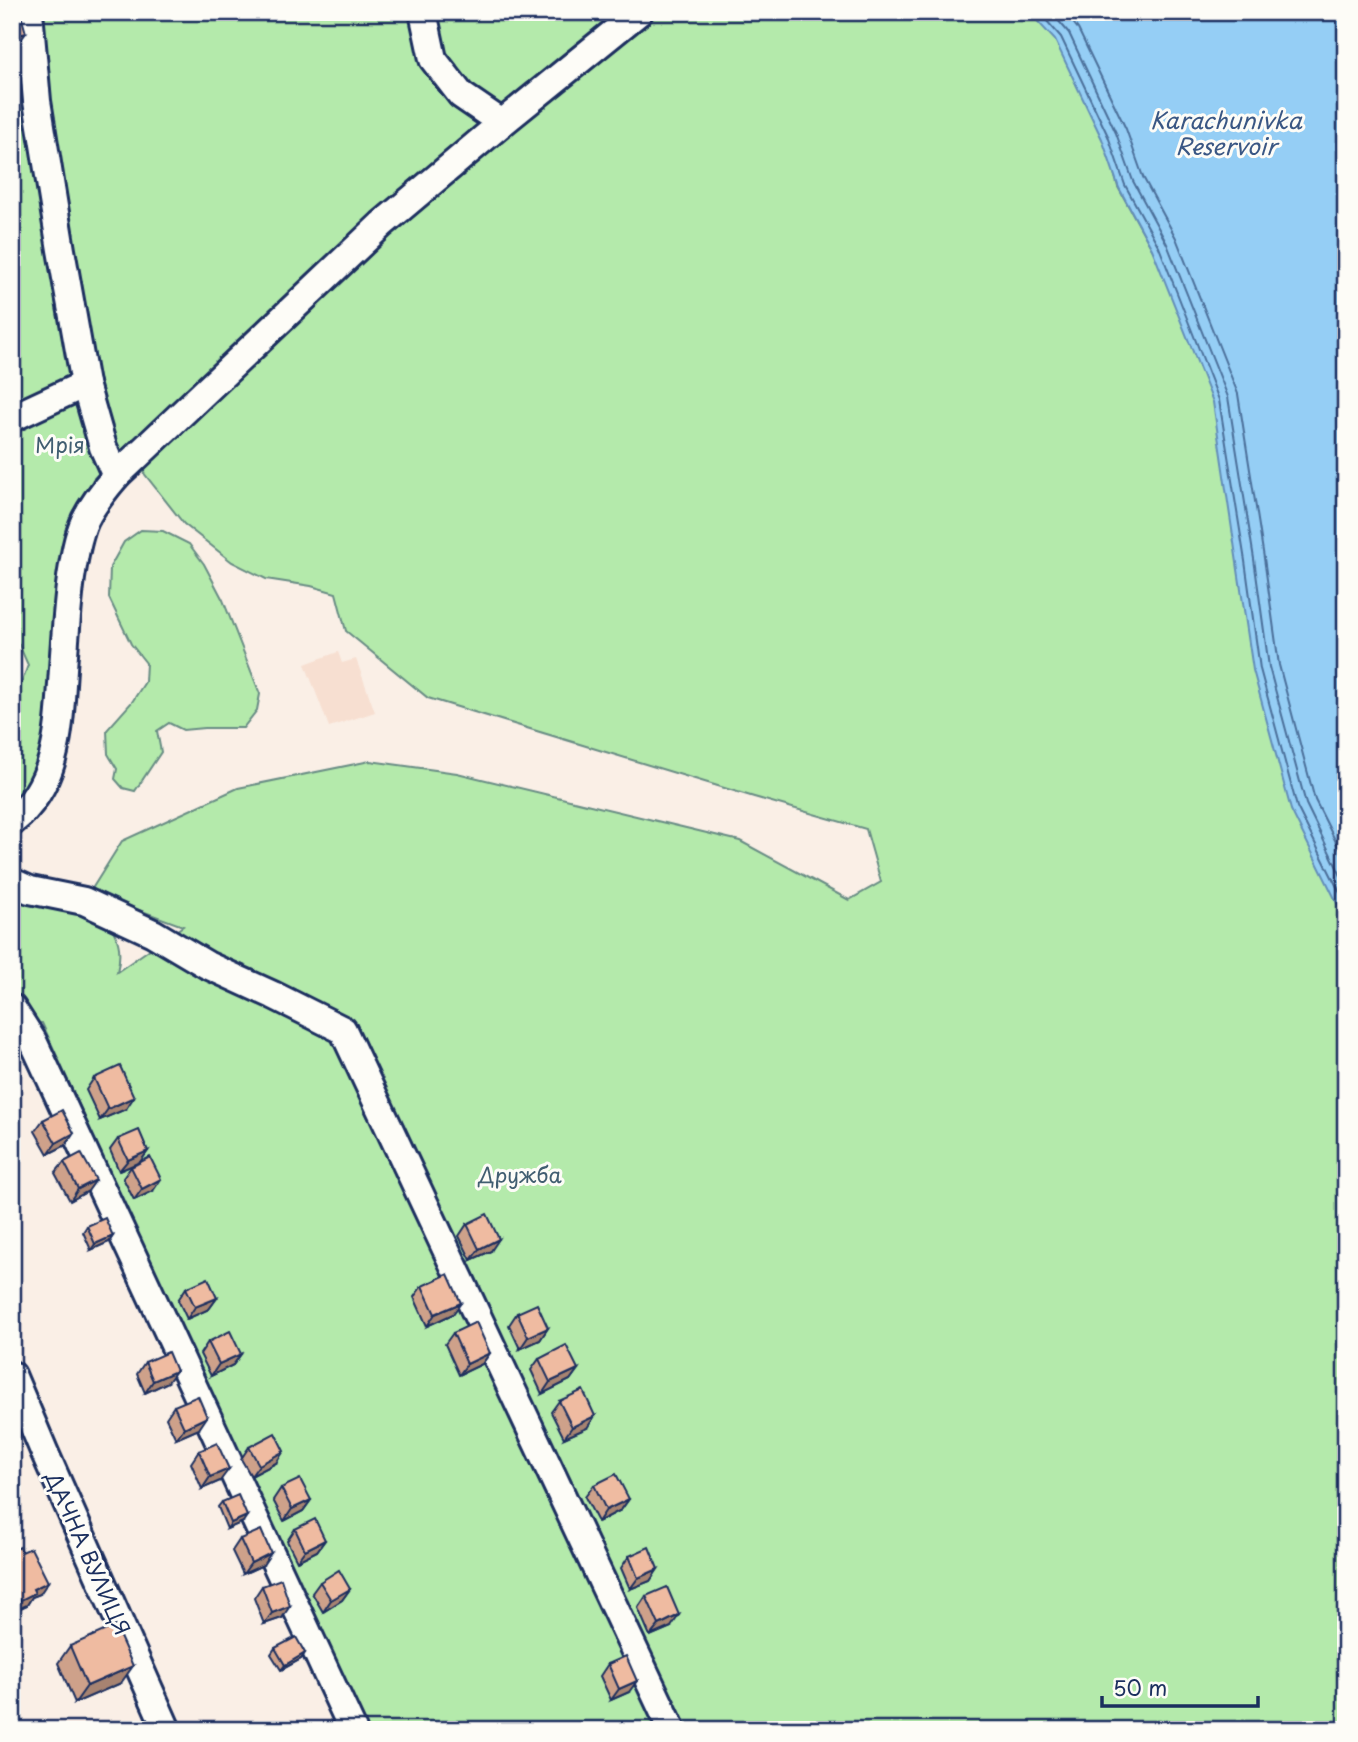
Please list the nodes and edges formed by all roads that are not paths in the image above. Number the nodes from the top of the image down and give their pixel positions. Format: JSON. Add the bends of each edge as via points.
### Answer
{"nodes":[{"id":1,"x":29,"y":12,"type":"edge"},
{"id":2,"x":424,"y":12,"type":"edge"},
{"id":3,"x":639,"y":12,"type":"edge"},
{"id":4,"x":502,"y":123,"type":"junction"},
{"id":5,"x":85,"y":384,"type":"junction"},
{"id":6,"x":12,"y":418,"type":"edge"},
{"id":7,"x":116,"y":476,"type":"junction"},
{"id":8,"x":12,"y":822,"type":"edge"},
{"id":9,"x":12,"y":882,"type":"edge"},
{"id":10,"x":12,"y":1008,"type":"edge"},
{"id":11,"x":12,"y":1375,"type":"edge"},
{"id":12,"x":167,"y":1730,"type":"edge"},
{"id":13,"x":353,"y":1730,"type":"edge"},
{"id":14,"x":672,"y":1730,"type":"edge"}],
"edges":[{"from":1,"to":5,"type":"street","via":[[37,101]]},
{"from":2,"to":4,"type":"street","via":[[433,59],[461,95]]},
{"from":3,"to":4,"type":"street"},
{"from":4,"to":7,"type":"street","via":[[382,224]]},
{"from":5,"to":6,"type":"street"},
{"from":5,"to":7,"type":"street"},
{"from":7,"to":8,"type":"street","via":[[84,522],[74,559],[52,764],[41,789]]},
{"from":9,"to":14,"type":"street","via":[[84,901],[343,1030]]},
{"from":10,"to":13,"type":"street","via":[[39,1053]]},
{"from":11,"to":12,"type":"street","name":"ДАЧНА ВУЛИЦЯ"}]}
